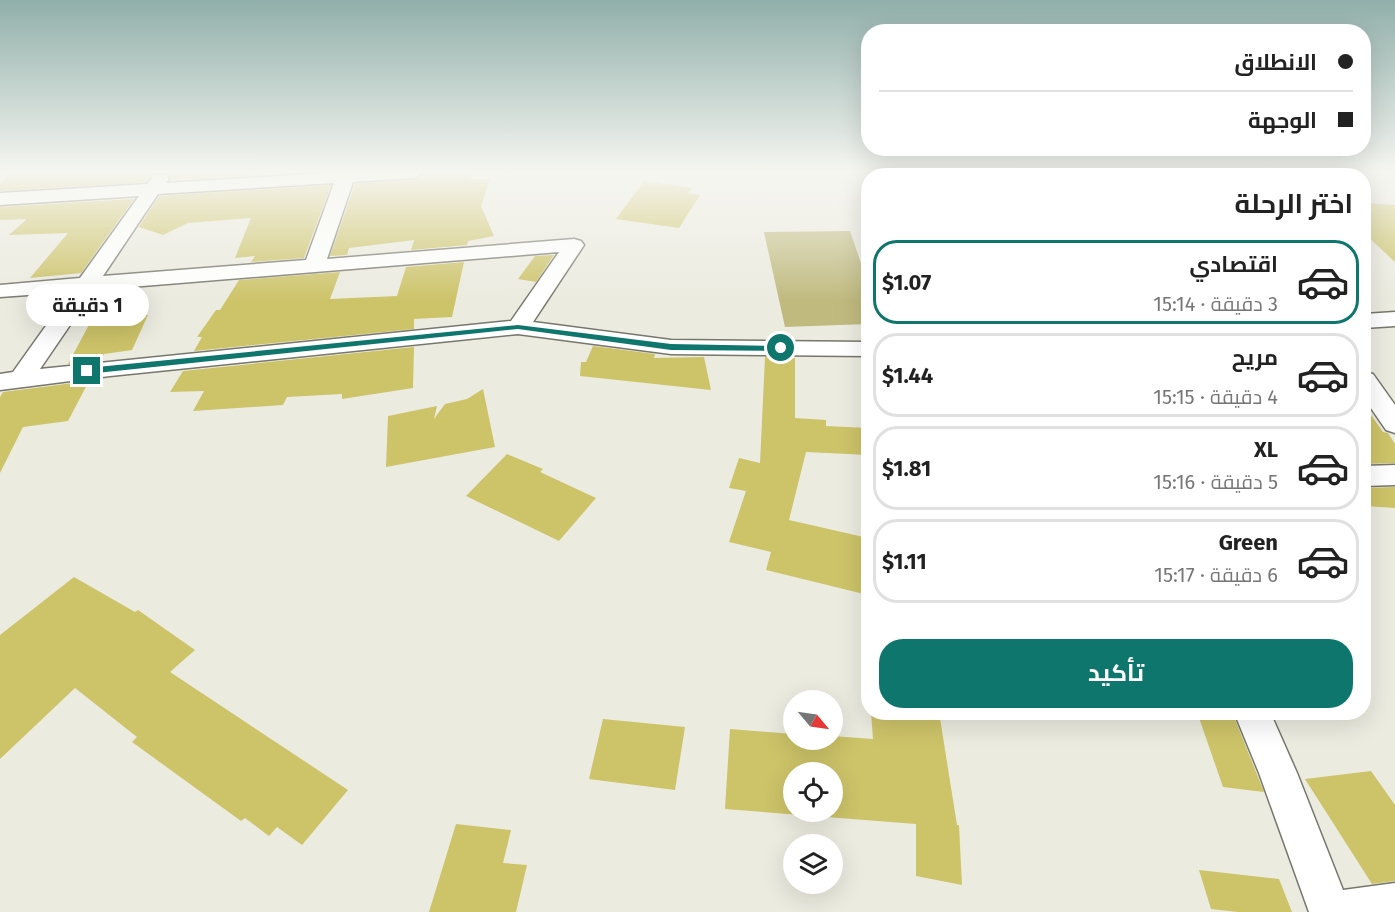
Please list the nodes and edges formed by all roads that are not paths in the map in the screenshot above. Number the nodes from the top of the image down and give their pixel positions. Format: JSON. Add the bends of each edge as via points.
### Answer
{"nodes":[{"id":1,"x":135,"y":216,"type":"edge"},
{"id":2,"x":332,"y":216,"type":"edge"},
{"id":3,"x":314,"y":266,"type":"junction"},
{"id":4,"x":88,"y":284,"type":"junction"},
{"id":5,"x":0,"y":291,"type":"edge"},
{"id":6,"x":1395,"y":320,"type":"edge"},
{"id":7,"x":1371,"y":321,"type":"edge"},
{"id":8,"x":518,"y":327,"type":"junction"},
{"id":9,"x":861,"y":349,"type":"edge"},
{"id":10,"x":10,"y":381,"type":"edge"},
{"id":11,"x":1371,"y":385,"type":"edge"},
{"id":12,"x":1371,"y":390,"type":"edge"},
{"id":13,"x":1395,"y":391,"type":"edge"},
{"id":14,"x":1395,"y":424,"type":"edge"},
{"id":15,"x":1395,"y":475,"type":"edge"},
{"id":16,"x":1371,"y":476,"type":"edge"},
{"id":17,"x":1255,"y":720,"type":"edge"},
{"id":18,"x":1395,"y":904,"type":"edge"},
{"id":19,"x":1333,"y":912,"type":"edge"}],
"edges":[{"from":1,"to":4,"type":"street"},
{"from":2,"to":3,"type":"street"},
{"from":3,"to":4,"type":"street"},
{"from":3,"to":8,"type":"street","via":[[574,245]]},
{"from":4,"to":5,"type":"street"},
{"from":4,"to":10,"type":"street"},
{"from":6,"to":7,"type":"street"},
{"from":8,"to":9,"type":"street","via":[[671,347]]},
{"from":8,"to":10,"type":"street"},
{"from":11,"to":13,"type":"street"},
{"from":12,"to":14,"type":"street"},
{"from":15,"to":16,"type":"street"},
{"from":17,"to":19,"type":"street"},
{"from":18,"to":19,"type":"street"}]}
